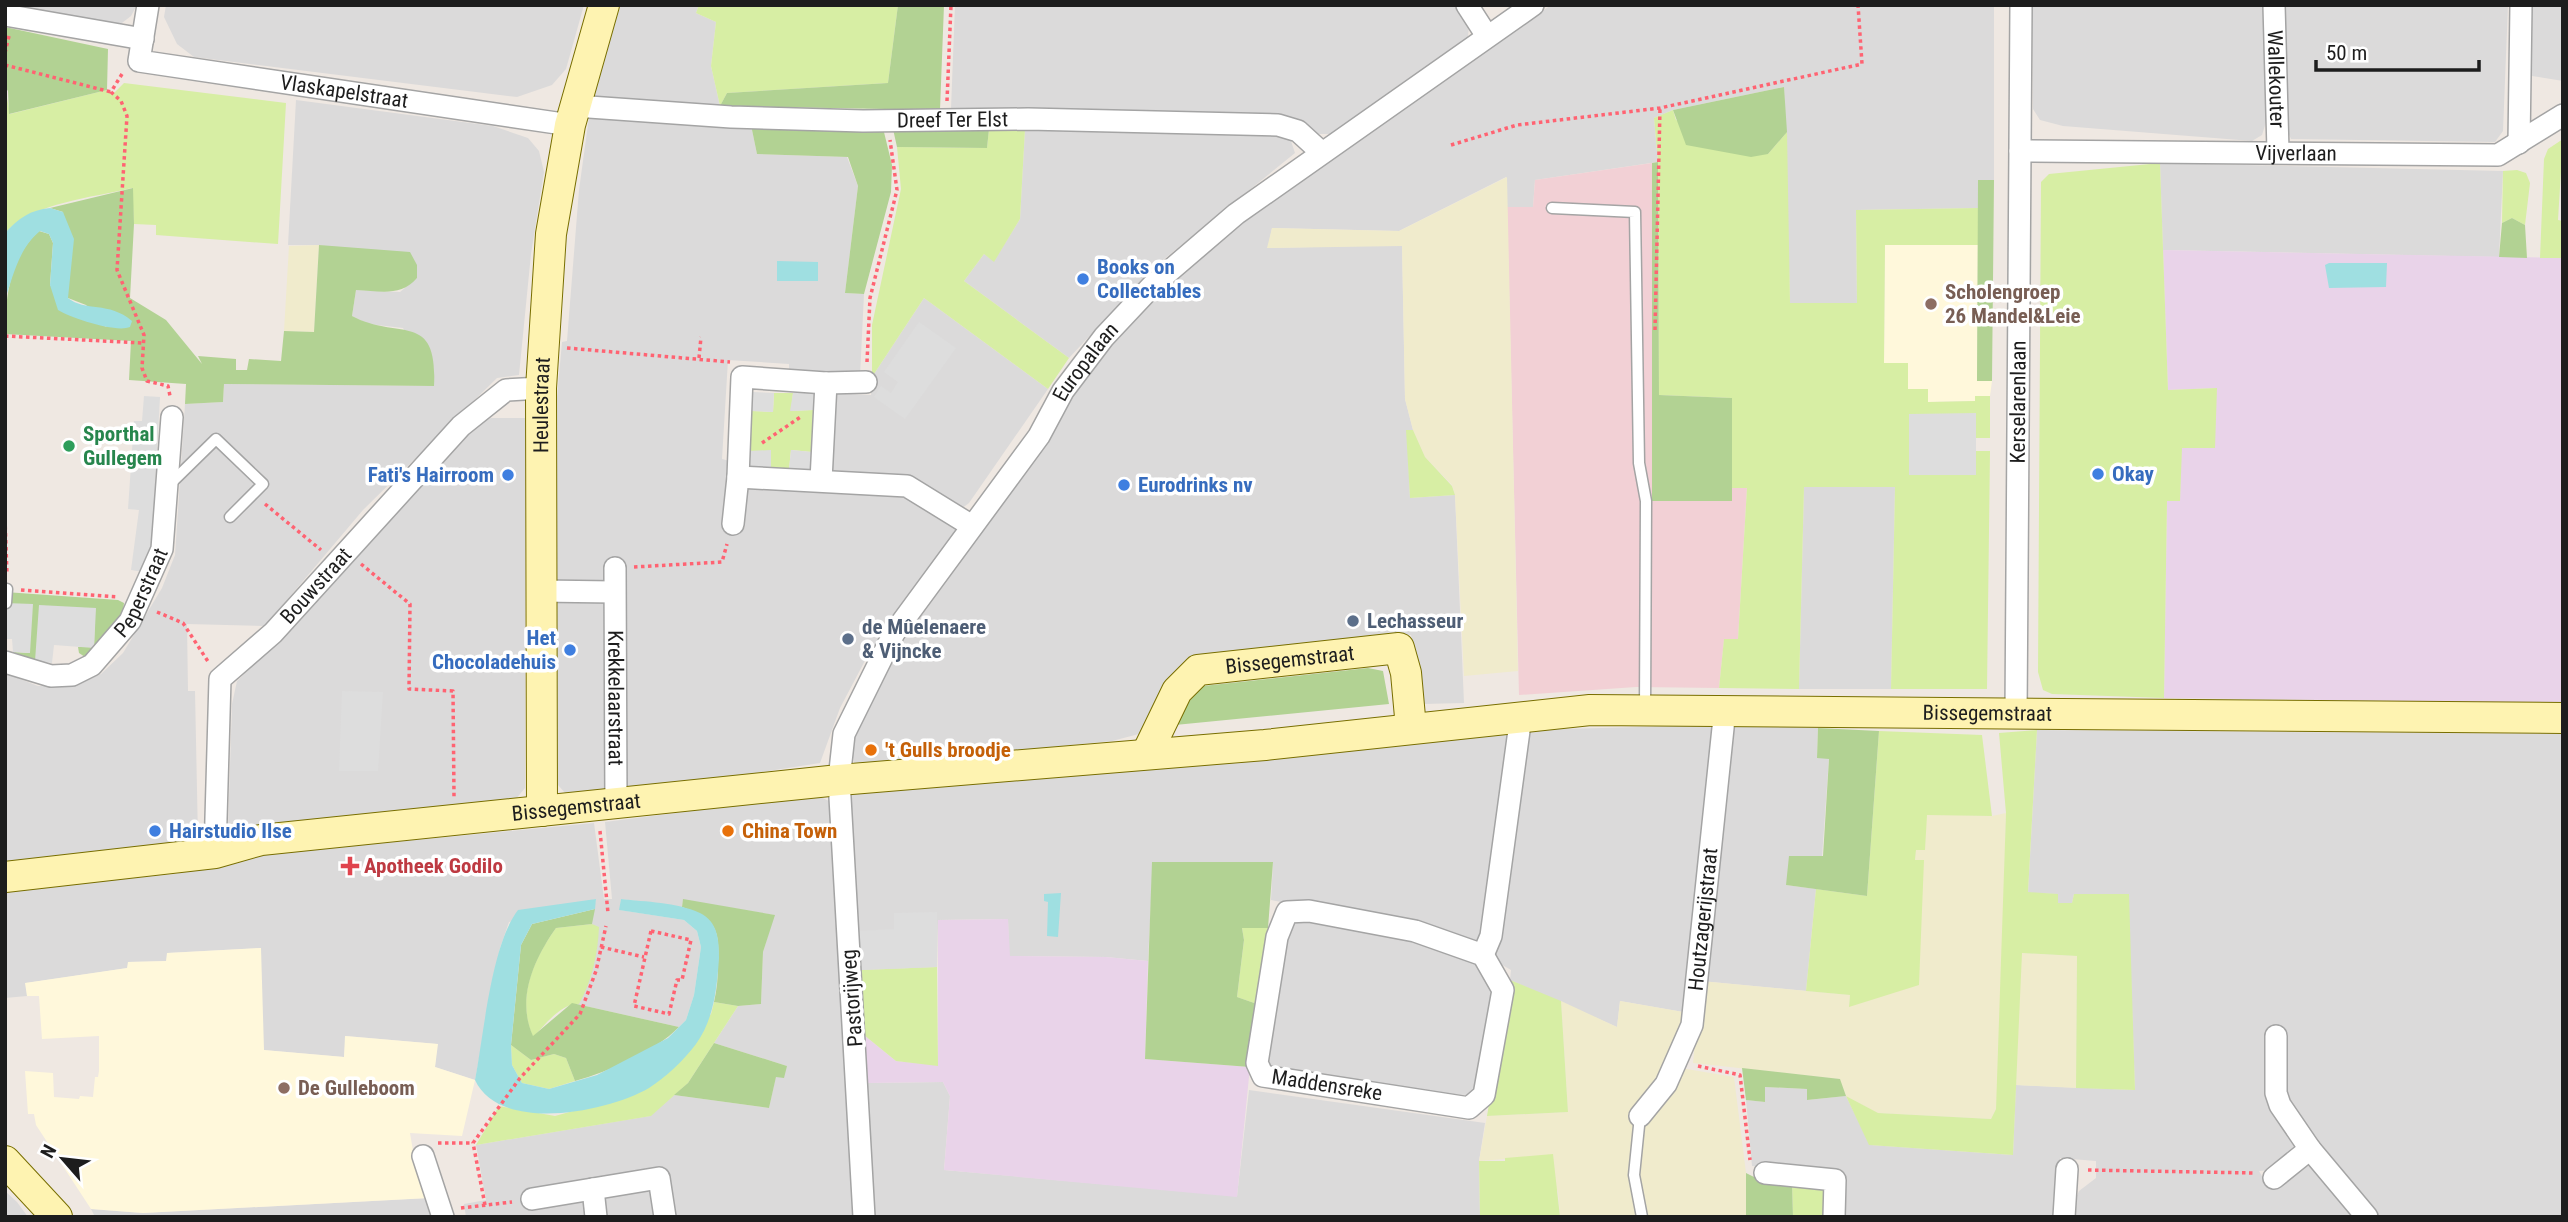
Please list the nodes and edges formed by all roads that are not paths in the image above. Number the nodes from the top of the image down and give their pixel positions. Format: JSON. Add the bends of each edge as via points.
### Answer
{"nodes":[{"id":1,"x":148,"y":5,"type":"edge"},
{"id":2,"x":604,"y":5,"type":"edge"},
{"id":3,"x":1467,"y":5,"type":"edge"},
{"id":4,"x":1533,"y":5,"type":"edge"},
{"id":5,"x":2021,"y":5,"type":"edge"},
{"id":6,"x":2274,"y":5,"type":"edge"},
{"id":7,"x":2521,"y":5,"type":"edge"},
{"id":8,"x":5,"y":15,"type":"edge"},
{"id":9,"x":1487,"y":36,"type":"junction"},
{"id":10,"x":143,"y":40,"type":"junction"},
{"id":11,"x":2563,"y":115,"type":"edge"},
{"id":12,"x":573,"y":116,"type":"junction"},
{"id":13,"x":2519,"y":143,"type":"junction"},
{"id":14,"x":2020,"y":151,"type":"junction"},
{"id":15,"x":2278,"y":151,"type":"junction"},
{"id":16,"x":1321,"y":152,"type":"junction"},
{"id":17,"x":1552,"y":208,"type":"dead end"},
{"id":18,"x":866,"y":382,"type":"road end"},
{"id":19,"x":541,"y":388,"type":"junction"},
{"id":20,"x":826,"y":392,"type":"junction"},
{"id":21,"x":172,"y":416,"type":"road end"},
{"id":22,"x":739,"y":467,"type":"junction"},
{"id":23,"x":821,"y":480,"type":"junction"},
{"id":24,"x":167,"y":488,"type":"junction"},
{"id":25,"x":230,"y":517,"type":"dead end"},
{"id":26,"x":733,"y":524,"type":"road end"},
{"id":27,"x":972,"y":526,"type":"junction"},
{"id":28,"x":615,"y":568,"type":"road end"},
{"id":29,"x":7,"y":585,"type":"edge"},
{"id":30,"x":540,"y":591,"type":"junction"},
{"id":31,"x":614,"y":592,"type":"junction"},
{"id":32,"x":6,"y":603,"type":"edge"},
{"id":33,"x":5,"y":662,"type":"edge"},
{"id":34,"x":1645,"y":709,"type":"junction"},
{"id":35,"x":1725,"y":709,"type":"junction"},
{"id":36,"x":2016,"y":715,"type":"junction"},
{"id":37,"x":1521,"y":716,"type":"junction"},
{"id":38,"x":2563,"y":718,"type":"edge"},
{"id":39,"x":1411,"y":728,"type":"junction"},
{"id":40,"x":1147,"y":753,"type":"junction"},
{"id":41,"x":839,"y":780,"type":"junction"},
{"id":42,"x":607,"y":806,"type":"junction"},
{"id":43,"x":542,"y":811,"type":"junction"},
{"id":44,"x":215,"y":853,"type":"junction"},
{"id":45,"x":5,"y":877,"type":"edge"},
{"id":46,"x":1483,"y":955,"type":"junction"},
{"id":47,"x":2276,"y":1036,"type":"dead end"},
{"id":48,"x":1640,"y":1116,"type":"joint"},
{"id":49,"x":2311,"y":1149,"type":"junction"},
{"id":50,"x":423,"y":1156,"type":"road end"},
{"id":51,"x":5,"y":1161,"type":"edge"},
{"id":52,"x":2067,"y":1170,"type":"road end"},
{"id":53,"x":1765,"y":1173,"type":"road end"},
{"id":54,"x":2274,"y":1178,"type":"road end"},
{"id":55,"x":593,"y":1189,"type":"junction"},
{"id":56,"x":530,"y":1205,"type":"edge"},
{"id":57,"x":442,"y":1214,"type":"edge"},
{"id":58,"x":57,"y":1217,"type":"edge"},
{"id":59,"x":596,"y":1217,"type":"edge"},
{"id":60,"x":665,"y":1217,"type":"edge"},
{"id":61,"x":864,"y":1217,"type":"edge"},
{"id":62,"x":1642,"y":1217,"type":"edge"},
{"id":63,"x":1834,"y":1217,"type":"edge"},
{"id":64,"x":2064,"y":1217,"type":"edge"},
{"id":65,"x":2367,"y":1217,"type":"edge"}],
"edges":[{"from":1,"to":10,"type":"street"},
{"from":2,"to":12,"type":"street","name":"Heulestraat"},
{"from":3,"to":9,"type":"street"},
{"from":4,"to":9,"type":"street","name":"Europalaan"},
{"from":5,"to":14,"type":"street","name":"Kerselarenlaan"},
{"from":6,"to":15,"type":"street","name":"Wallekouter"},
{"from":7,"to":13,"type":"street"},
{"from":8,"to":10,"type":"street"},
{"from":9,"to":16,"type":"street","name":"Europalaan"},
{"from":10,"to":12,"type":"street","name":"Vlaskapelstraat","via":[[139,61]]},
{"from":11,"to":13,"type":"street","name":"Vijverlaan"},
{"from":12,"to":16,"type":"street","name":"Dreef Ter Elst","via":[[1278,125],[1298,131]]},
{"from":12,"to":19,"type":"street","name":"Heulestraat","via":[[551,234]]},
{"from":13,"to":15,"type":"street","name":"Vijverlaan","via":[[2498,155]]},
{"from":14,"to":15,"type":"street","name":"Vijverlaan"},
{"from":14,"to":36,"type":"street","name":"Kerselarenlaan"},
{"from":16,"to":27,"type":"street","name":"Europalaan","via":[[1236,214],[1152,286],[1104,337],[1063,391],[1040,436]]},
{"from":17,"to":34,"type":"lane","via":[[1635,212],[1639,463],[1646,501]]},
{"from":18,"to":20,"type":"street"},
{"from":19,"to":30,"type":"street","name":"Heulestraat"},
{"from":19,"to":44,"type":"street","name":"Bouwstraat","via":[[506,390],[461,426],[273,633],[220,679]]},
{"from":20,"to":22,"type":"street","via":[[743,377]]},
{"from":20,"to":23,"type":"street"},
{"from":21,"to":24,"type":"street","name":"Peperstraat"},
{"from":22,"to":23,"type":"street"},
{"from":22,"to":26,"type":"street"},
{"from":23,"to":27,"type":"street","via":[[907,486]]},
{"from":24,"to":25,"type":"lane","via":[[216,439],[263,484]]},
{"from":24,"to":33,"type":"street","name":"Peperstraat","via":[[162,550],[144,605],[109,648],[92,665],[72,675],[51,676]]},
{"from":27,"to":41,"type":"street","name":"Europalaan","via":[[894,633],[844,734]]},
{"from":28,"to":31,"type":"street","name":"Krekkelaarstraat"},
{"from":29,"to":32,"type":"lane"},
{"from":30,"to":31,"type":"street"},
{"from":30,"to":43,"type":"street","name":"Heulestraat"},
{"from":31,"to":42,"type":"street","name":"Krekkelaarstraat"},
{"from":34,"to":35,"type":"street","name":"Bissegemstraat"},
{"from":34,"to":37,"type":"street","name":"Bissegemstraat"},
{"from":35,"to":36,"type":"street","name":"Bissegemstraat"},
{"from":35,"to":48,"type":"street","name":"Houtzagerijstraat","via":[[1692,1025],[1666,1084]]},
{"from":36,"to":38,"type":"street","name":"Bissegemstraat"},
{"from":37,"to":39,"type":"street","name":"Bissegemstraat"},
{"from":37,"to":46,"type":"street","via":[[1491,936]]},
{"from":39,"to":40,"type":"street","name":"Bissegemstraat"},
{"from":39,"to":40,"type":"street","name":"Bissegemstraat","via":[[1399,648],[1198,670],[1177,691]]},
{"from":40,"to":41,"type":"street","name":"Bissegemstraat"},
{"from":41,"to":42,"type":"street","name":"Bissegemstraat"},
{"from":41,"to":61,"type":"street","name":"Pastorijweg"},
{"from":42,"to":43,"type":"street","name":"Bissegemstraat"},
{"from":43,"to":44,"type":"street","name":"Bissegemstraat","via":[[261,839]]},
{"from":44,"to":45,"type":"street","name":"Bissegemstraat"},
{"from":46,"to":46,"type":"street","name":"Maddensreke","via":[[1363,919],[1287,912],[1277,937],[1256,1063],[1259,1071],[1263,1076],[1469,1108],[1484,1095],[1503,990]]},
{"from":47,"to":49,"type":"street","via":[[2276,1093]]},
{"from":48,"to":62,"type":"lane","via":[[1634,1175]]},
{"from":49,"to":54,"type":"street"},
{"from":49,"to":65,"type":"street"},
{"from":50,"to":57,"type":"street"},
{"from":51,"to":58,"type":"street"},
{"from":52,"to":64,"type":"street"},
{"from":53,"to":63,"type":"street","via":[[1835,1180]]},
{"from":55,"to":56,"type":"street"},
{"from":55,"to":59,"type":"street"},
{"from":55,"to":60,"type":"street","via":[[659,1178]]}]}
